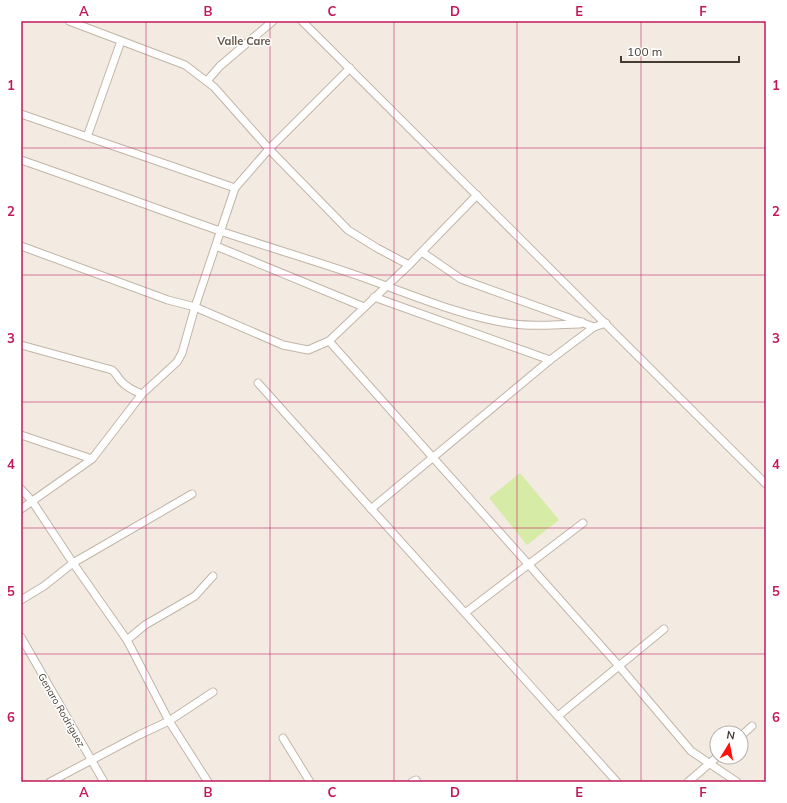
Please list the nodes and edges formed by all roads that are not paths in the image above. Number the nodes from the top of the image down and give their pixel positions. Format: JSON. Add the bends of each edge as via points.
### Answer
{"nodes":[{"id":1,"x":69,"y":21,"type":"edge"},
{"id":2,"x":273,"y":21,"type":"edge"},
{"id":3,"x":302,"y":21,"type":"edge"},
{"id":4,"x":121,"y":41,"type":"junction"},
{"id":5,"x":350,"y":68,"type":"junction"},
{"id":6,"x":207,"y":81,"type":"junction"},
{"id":7,"x":21,"y":114,"type":"edge"},
{"id":8,"x":87,"y":137,"type":"junction"},
{"id":9,"x":270,"y":149,"type":"junction"},
{"id":10,"x":21,"y":160,"type":"edge"},
{"id":11,"x":235,"y":188,"type":"junction"},
{"id":12,"x":477,"y":196,"type":"junction"},
{"id":13,"x":220,"y":231,"type":"junction"},
{"id":14,"x":21,"y":246,"type":"edge"},
{"id":15,"x":216,"y":246,"type":"junction"},
{"id":16,"x":422,"y":252,"type":"junction"},
{"id":17,"x":409,"y":264,"type":"junction"},
{"id":18,"x":387,"y":285,"type":"junction"},
{"id":19,"x":374,"y":297,"type":"junction"},
{"id":20,"x":195,"y":307,"type":"junction"},
{"id":21,"x":364,"y":307,"type":"junction"},
{"id":22,"x":582,"y":322,"type":"junction"},
{"id":23,"x":606,"y":323,"type":"junction"},
{"id":24,"x":594,"y":327,"type":"junction"},
{"id":25,"x":329,"y":341,"type":"junction"},
{"id":26,"x":21,"y":344,"type":"edge"},
{"id":27,"x":550,"y":360,"type":"junction"},
{"id":28,"x":258,"y":383,"type":"dead end"},
{"id":29,"x":142,"y":394,"type":"junction"},
{"id":30,"x":21,"y":435,"type":"edge"},
{"id":31,"x":433,"y":458,"type":"junction"},
{"id":32,"x":92,"y":459,"type":"junction"},
{"id":33,"x":766,"y":484,"type":"edge"},
{"id":34,"x":21,"y":489,"type":"edge"},
{"id":35,"x":192,"y":494,"type":"dead end"},
{"id":36,"x":32,"y":501,"type":"junction"},
{"id":37,"x":21,"y":509,"type":"edge"},
{"id":38,"x":371,"y":509,"type":"junction"},
{"id":39,"x":582,"y":523,"type":"dead end"},
{"id":40,"x":73,"y":563,"type":"junction"},
{"id":41,"x":528,"y":564,"type":"junction"},
{"id":42,"x":213,"y":576,"type":"dead end"},
{"id":43,"x":21,"y":600,"type":"edge"},
{"id":44,"x":465,"y":612,"type":"junction"},
{"id":45,"x":664,"y":629,"type":"dead end"},
{"id":46,"x":21,"y":637,"type":"edge"},
{"id":47,"x":127,"y":640,"type":"junction"},
{"id":48,"x":619,"y":666,"type":"junction"},
{"id":49,"x":213,"y":692,"type":"dead end"},
{"id":50,"x":558,"y":716,"type":"junction"},
{"id":51,"x":169,"y":721,"type":"junction"},
{"id":52,"x":752,"y":726,"type":"dead end"},
{"id":53,"x":749,"y":729,"type":"edge"},
{"id":54,"x":283,"y":738,"type":"dead end"},
{"id":55,"x":91,"y":761,"type":"junction"},
{"id":56,"x":709,"y":762,"type":"edge"},
{"id":57,"x":709,"y":764,"type":"edge"},
{"id":58,"x":713,"y":765,"type":"edge"},
{"id":59,"x":50,"y":782,"type":"edge"},
{"id":60,"x":104,"y":782,"type":"edge"},
{"id":61,"x":208,"y":782,"type":"edge"},
{"id":62,"x":310,"y":782,"type":"edge"},
{"id":63,"x":412,"y":782,"type":"edge"},
{"id":64,"x":417,"y":782,"type":"edge"},
{"id":65,"x":618,"y":782,"type":"edge"},
{"id":66,"x":688,"y":782,"type":"edge"},
{"id":67,"x":737,"y":782,"type":"edge"}],
"edges":[{"from":1,"to":4,"type":"street"},
{"from":2,"to":6,"type":"street","via":[[220,66]]},
{"from":3,"to":5,"type":"street"},
{"from":4,"to":6,"type":"street","via":[[185,65]]},
{"from":4,"to":8,"type":"street"},
{"from":5,"to":9,"type":"street"},
{"from":5,"to":12,"type":"street"},
{"from":6,"to":9,"type":"street"},
{"from":7,"to":8,"type":"street"},
{"from":8,"to":11,"type":"street"},
{"from":9,"to":11,"type":"street"},
{"from":9,"to":17,"type":"street","via":[[348,230]]},
{"from":10,"to":13,"type":"street"},
{"from":11,"to":13,"type":"street"},
{"from":12,"to":16,"type":"street"},
{"from":12,"to":23,"type":"street"},
{"from":13,"to":15,"type":"street"},
{"from":13,"to":18,"type":"street"},
{"from":14,"to":20,"type":"street","via":[[168,300]]},
{"from":15,"to":20,"type":"street"},
{"from":15,"to":21,"type":"street"},
{"from":16,"to":17,"type":"street"},
{"from":16,"to":22,"type":"street","via":[[461,279]]},
{"from":17,"to":18,"type":"street"},
{"from":18,"to":19,"type":"street"},
{"from":18,"to":22,"type":"street","via":[[448,308],[515,324],[532,326]]},
{"from":19,"to":21,"type":"street"},
{"from":19,"to":27,"type":"street"},
{"from":20,"to":25,"type":"street","via":[[283,345],[308,350]]},
{"from":20,"to":29,"type":"street","via":[[177,362]]},
{"from":21,"to":25,"type":"street"},
{"from":22,"to":24,"type":"street"},
{"from":23,"to":24,"type":"street"},
{"from":23,"to":33,"type":"street"},
{"from":24,"to":27,"type":"street"},
{"from":25,"to":31,"type":"street"},
{"from":26,"to":29,"type":"street","via":[[112,370],[130,388]]},
{"from":27,"to":31,"type":"street"},
{"from":28,"to":38,"type":"street"},
{"from":29,"to":32,"type":"street"},
{"from":30,"to":32,"type":"street"},
{"from":31,"to":38,"type":"street"},
{"from":31,"to":41,"type":"street"},
{"from":32,"to":36,"type":"street"},
{"from":34,"to":36,"type":"street"},
{"from":35,"to":40,"type":"street"},
{"from":36,"to":37,"type":"street"},
{"from":36,"to":40,"type":"street"},
{"from":38,"to":44,"type":"street"},
{"from":39,"to":41,"type":"street"},
{"from":40,"to":43,"type":"street"},
{"from":40,"to":47,"type":"street"},
{"from":41,"to":44,"type":"street"},
{"from":41,"to":48,"type":"street"},
{"from":42,"to":47,"type":"street","via":[[195,596],[145,625]]},
{"from":44,"to":50,"type":"street"},
{"from":45,"to":48,"type":"street"},
{"from":46,"to":55,"type":"street","name":"Genaro Rodriguez"},
{"from":47,"to":51,"type":"street"},
{"from":48,"to":50,"type":"street"},
{"from":48,"to":56,"type":"street","via":[[691,751]]},
{"from":49,"to":51,"type":"street"},
{"from":50,"to":65,"type":"street"},
{"from":51,"to":55,"type":"street"},
{"from":51,"to":61,"type":"street"},
{"from":52,"to":53,"type":"street"},
{"from":54,"to":62,"type":"street"},
{"from":55,"to":59,"type":"street"},
{"from":55,"to":60,"type":"street","name":"Genaro Rodriguez"},
{"from":57,"to":66,"type":"street"},
{"from":58,"to":67,"type":"street"},
{"from":63,"to":64,"type":"street"}]}
